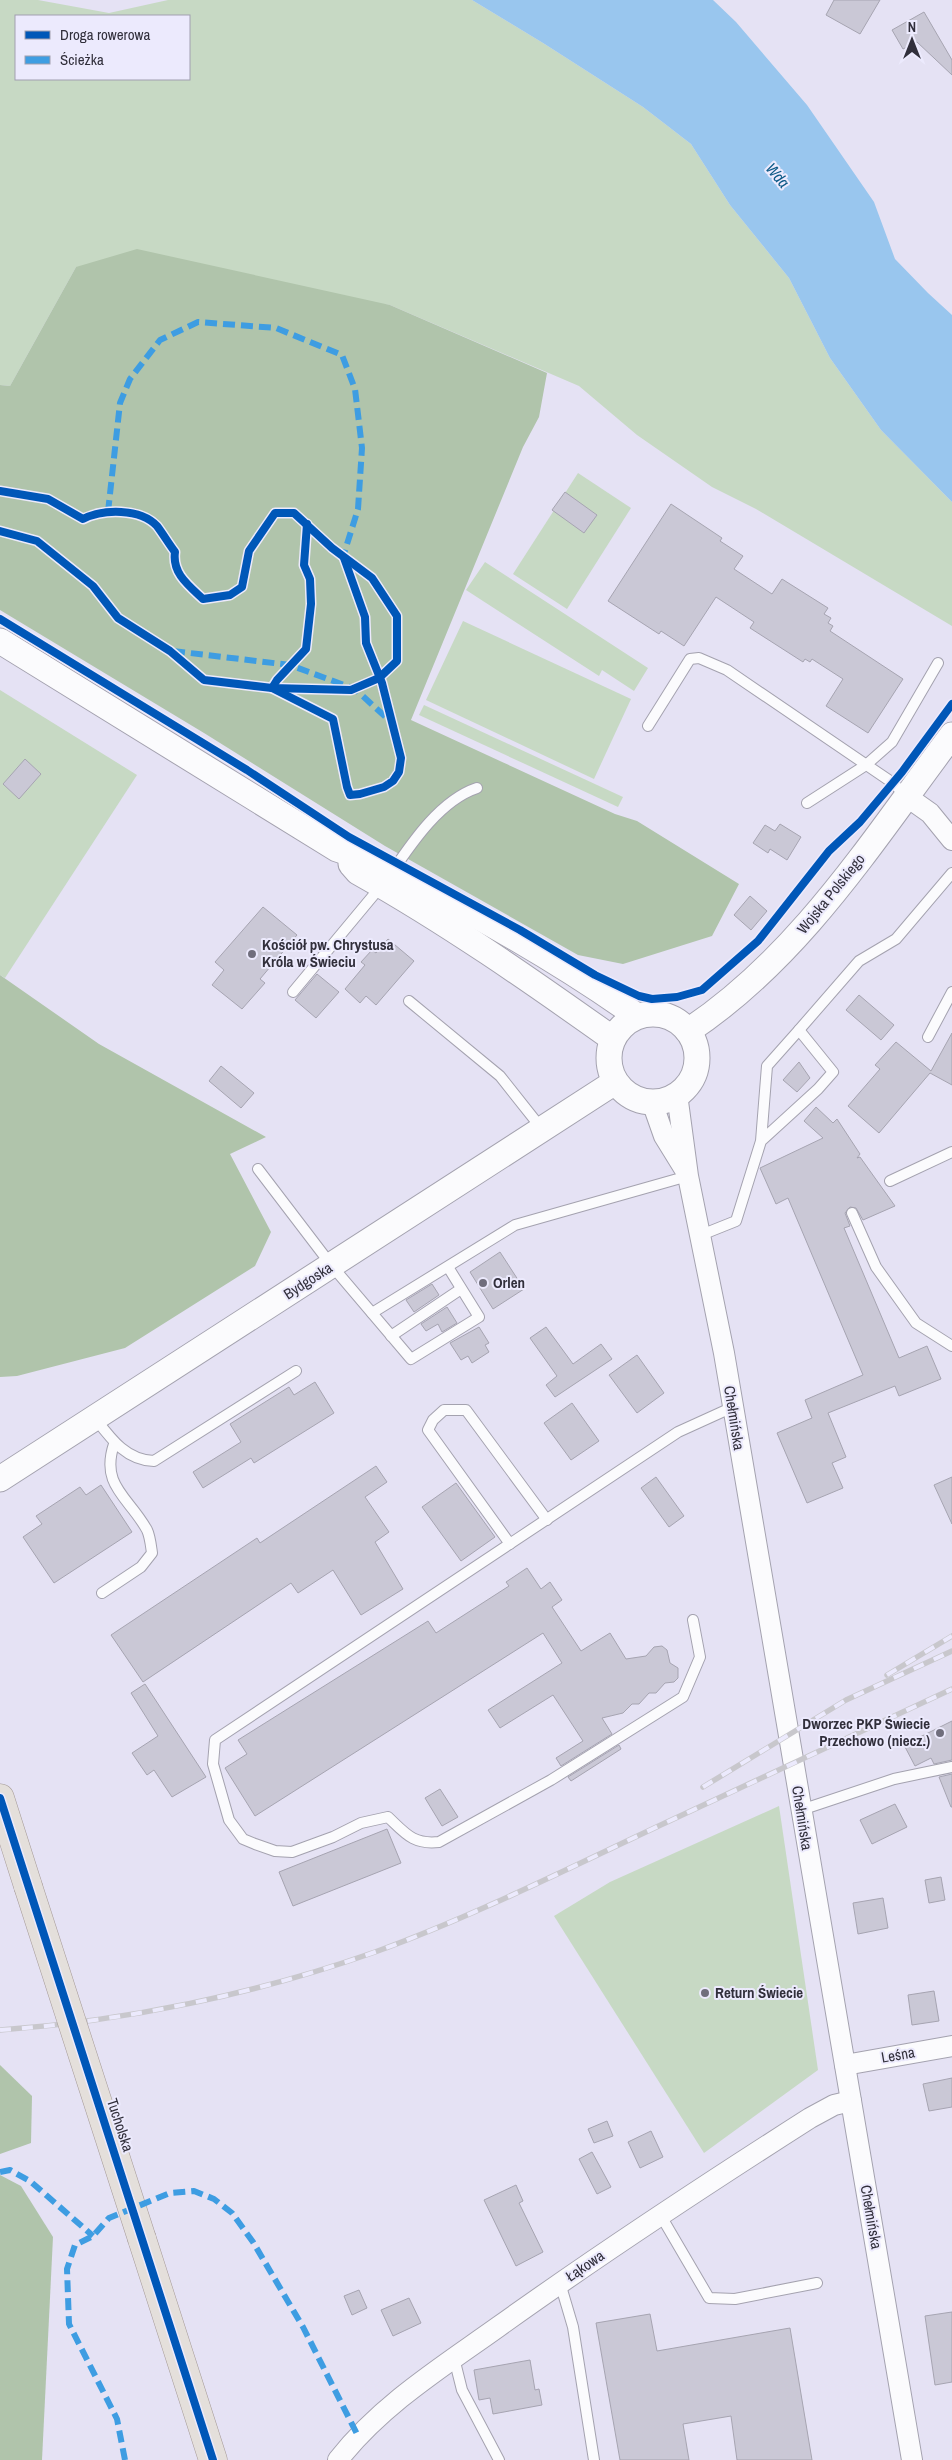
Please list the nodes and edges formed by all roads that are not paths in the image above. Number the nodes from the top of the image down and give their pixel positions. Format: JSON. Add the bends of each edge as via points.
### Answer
{"nodes":[{"id":1,"x":0,"y":641,"type":"edge"},
{"id":2,"x":938,"y":663,"type":"dead end"},
{"id":3,"x":648,"y":726,"type":"dead end"},
{"id":4,"x":952,"y":735,"type":"edge"},
{"id":5,"x":866,"y":765,"type":"junction"},
{"id":6,"x":477,"y":788,"type":"dead end"},
{"id":7,"x":906,"y":796,"type":"junction"},
{"id":8,"x":807,"y":802,"type":"dead end"},
{"id":9,"x":952,"y":840,"type":"edge"},
{"id":10,"x":952,"y":874,"type":"edge"},
{"id":11,"x":387,"y":878,"type":"junction"},
{"id":12,"x":293,"y":992,"type":"dead end"},
{"id":13,"x":952,"y":992,"type":"edge"},
{"id":14,"x":409,"y":1001,"type":"dead end"},
{"id":15,"x":637,"y":1016,"type":"junction"},
{"id":16,"x":799,"y":1030,"type":"junction"},
{"id":17,"x":688,"y":1031,"type":"junction"},
{"id":18,"x":928,"y":1037,"type":"dead end"},
{"id":19,"x":613,"y":1039,"type":"junction"},
{"id":20,"x":616,"y":1082,"type":"junction"},
{"id":21,"x":678,"y":1094,"type":"junction"},
{"id":22,"x":652,"y":1102,"type":"junction"},
{"id":23,"x":542,"y":1129,"type":"junction"},
{"id":24,"x":761,"y":1141,"type":"junction"},
{"id":25,"x":952,"y":1152,"type":"edge"},
{"id":26,"x":258,"y":1169,"type":"dead end"},
{"id":27,"x":688,"y":1176,"type":"junction"},
{"id":28,"x":890,"y":1181,"type":"dead end"},
{"id":29,"x":852,"y":1213,"type":"dead end"},
{"id":30,"x":701,"y":1234,"type":"junction"},
{"id":31,"x":332,"y":1266,"type":"junction"},
{"id":32,"x":448,"y":1267,"type":"junction"},
{"id":33,"x":461,"y":1289,"type":"junction"},
{"id":34,"x":372,"y":1313,"type":"junction"},
{"id":35,"x":391,"y":1336,"type":"junction"},
{"id":36,"x":952,"y":1346,"type":"edge"},
{"id":37,"x":296,"y":1371,"type":"dead end"},
{"id":38,"x":733,"y":1407,"type":"junction"},
{"id":39,"x":95,"y":1418,"type":"junction"},
{"id":40,"x":114,"y":1444,"type":"junction"},
{"id":41,"x":0,"y":1479,"type":"edge"},
{"id":42,"x":547,"y":1520,"type":"junction"},
{"id":43,"x":510,"y":1544,"type":"junction"},
{"id":44,"x":102,"y":1593,"type":"dead end"},
{"id":45,"x":693,"y":1620,"type":"dead end"},
{"id":46,"x":952,"y":1767,"type":"edge"},
{"id":47,"x":0,"y":1798,"type":"edge"},
{"id":48,"x":801,"y":1810,"type":"junction"},
{"id":49,"x":952,"y":2046,"type":"edge"},
{"id":50,"x":845,"y":2065,"type":"junction"},
{"id":51,"x":851,"y":2101,"type":"junction"},
{"id":52,"x":661,"y":2216,"type":"junction"},
{"id":53,"x":560,"y":2282,"type":"junction"},
{"id":54,"x":817,"y":2283,"type":"dead end"},
{"id":55,"x":454,"y":2358,"type":"junction"},
{"id":56,"x":213,"y":2460,"type":"edge"},
{"id":57,"x":338,"y":2460,"type":"edge"},
{"id":58,"x":499,"y":2460,"type":"edge"},
{"id":59,"x":594,"y":2460,"type":"edge"},
{"id":60,"x":912,"y":2460,"type":"edge"}],
"edges":[{"from":1,"to":11,"type":"street","via":[[337,849],[358,872]]},
{"from":2,"to":5,"type":"lane","via":[[892,742]]},
{"from":3,"to":5,"type":"lane","via":[[690,659],[699,658],[727,670]]},
{"from":4,"to":7,"type":"street","name":"Wojska Polskiego"},
{"from":5,"to":7,"type":"lane"},
{"from":5,"to":8,"type":"lane"},
{"from":6,"to":11,"type":"lane","via":[[460,793],[413,839]]},
{"from":7,"to":9,"type":"street","via":[[930,813]]},
{"from":7,"to":17,"type":"street","name":"Wojska Polskiego","via":[[840,886],[799,935],[718,1012]]},
{"from":10,"to":16,"type":"lane","via":[[896,939],[859,961]]},
{"from":11,"to":12,"type":"lane"},
{"from":11,"to":15,"type":"street","via":[[503,930],[590,982]]},
{"from":11,"to":19,"type":"street"},
{"from":13,"to":18,"type":"lane"},
{"from":14,"to":23,"type":"lane","via":[[500,1076]]},
{"from":15,"to":17,"type":"street","via":[[665,1016]]},
{"from":15,"to":19,"type":"street","via":[[622,1025]]},
{"from":16,"to":24,"type":"lane","via":[[767,1066]]},
{"from":16,"to":24,"type":"lane","via":[[833,1072]]},
{"from":17,"to":21,"type":"street","via":[[697,1058],[688,1084]]},
{"from":19,"to":20,"type":"street","via":[[608,1054]]},
{"from":20,"to":22,"type":"street","via":[[625,1093],[638,1100]]},
{"from":20,"to":23,"type":"street","name":"Bydgoska"},
{"from":21,"to":22,"type":"street"},
{"from":21,"to":27,"type":"street","name":"Chełmińska"},
{"from":22,"to":27,"type":"street","name":"Chełmińska","via":[[664,1136]]},
{"from":23,"to":31,"type":"street","name":"Bydgoska"},
{"from":24,"to":30,"type":"lane","via":[[736,1221]]},
{"from":25,"to":28,"type":"lane"},
{"from":26,"to":31,"type":"lane"},
{"from":27,"to":30,"type":"street","name":"Chełmińska"},
{"from":27,"to":32,"type":"lane","via":[[515,1225]]},
{"from":29,"to":36,"type":"lane","via":[[876,1267],[916,1323]]},
{"from":30,"to":38,"type":"street","name":"Chełmińska"},
{"from":31,"to":34,"type":"lane"},
{"from":31,"to":39,"type":"street","name":"Bydgoska"},
{"from":32,"to":33,"type":"lane"},
{"from":32,"to":34,"type":"lane"},
{"from":33,"to":35,"type":"lane"},
{"from":33,"to":35,"type":"lane","via":[[479,1317],[410,1359]]},
{"from":34,"to":35,"type":"lane"},
{"from":37,"to":40,"type":"lane","via":[[154,1461],[140,1461]]},
{"from":38,"to":42,"type":"lane","via":[[678,1432]]},
{"from":38,"to":48,"type":"street","name":"Chełmińska"},
{"from":39,"to":40,"type":"lane"},
{"from":39,"to":41,"type":"street","name":"Bydgoska"},
{"from":40,"to":44,"type":"lane","via":[[108,1461],[111,1479],[148,1532],[152,1553],[141,1567]]},
{"from":42,"to":43,"type":"lane"},
{"from":42,"to":43,"type":"lane","via":[[466,1410],[444,1410],[428,1430]]},
{"from":43,"to":45,"type":"lane","via":[[215,1740],[212,1764],[229,1820],[243,1839],[274,1850],[292,1852],[361,1823],[388,1817],[411,1839],[439,1842],[551,1780],[682,1697],[700,1657]]},
{"from":46,"to":48,"type":"lane","via":[[894,1779]]},
{"from":47,"to":56,"type":"main road","name":"Tucholska","bridge":true},
{"from":48,"to":50,"type":"street","name":"Chełmińska"},
{"from":49,"to":50,"type":"street","name":"Leśna"},
{"from":50,"to":51,"type":"street","name":"Chełmińska"},
{"from":51,"to":52,"type":"street","name":"Łąkowa","via":[[834,2105],[810,2118]]},
{"from":51,"to":60,"type":"street","name":"Chełmińska"},
{"from":52,"to":53,"type":"street","name":"Łąkowa"},
{"from":52,"to":54,"type":"lane","via":[[709,2298],[735,2299]]},
{"from":53,"to":55,"type":"street","name":"Łąkowa"},
{"from":53,"to":59,"type":"lane","via":[[573,2327]]},
{"from":55,"to":57,"type":"street","name":"Łąkowa","via":[[398,2400],[358,2436]]},
{"from":55,"to":58,"type":"lane","via":[[462,2390]]}]}
